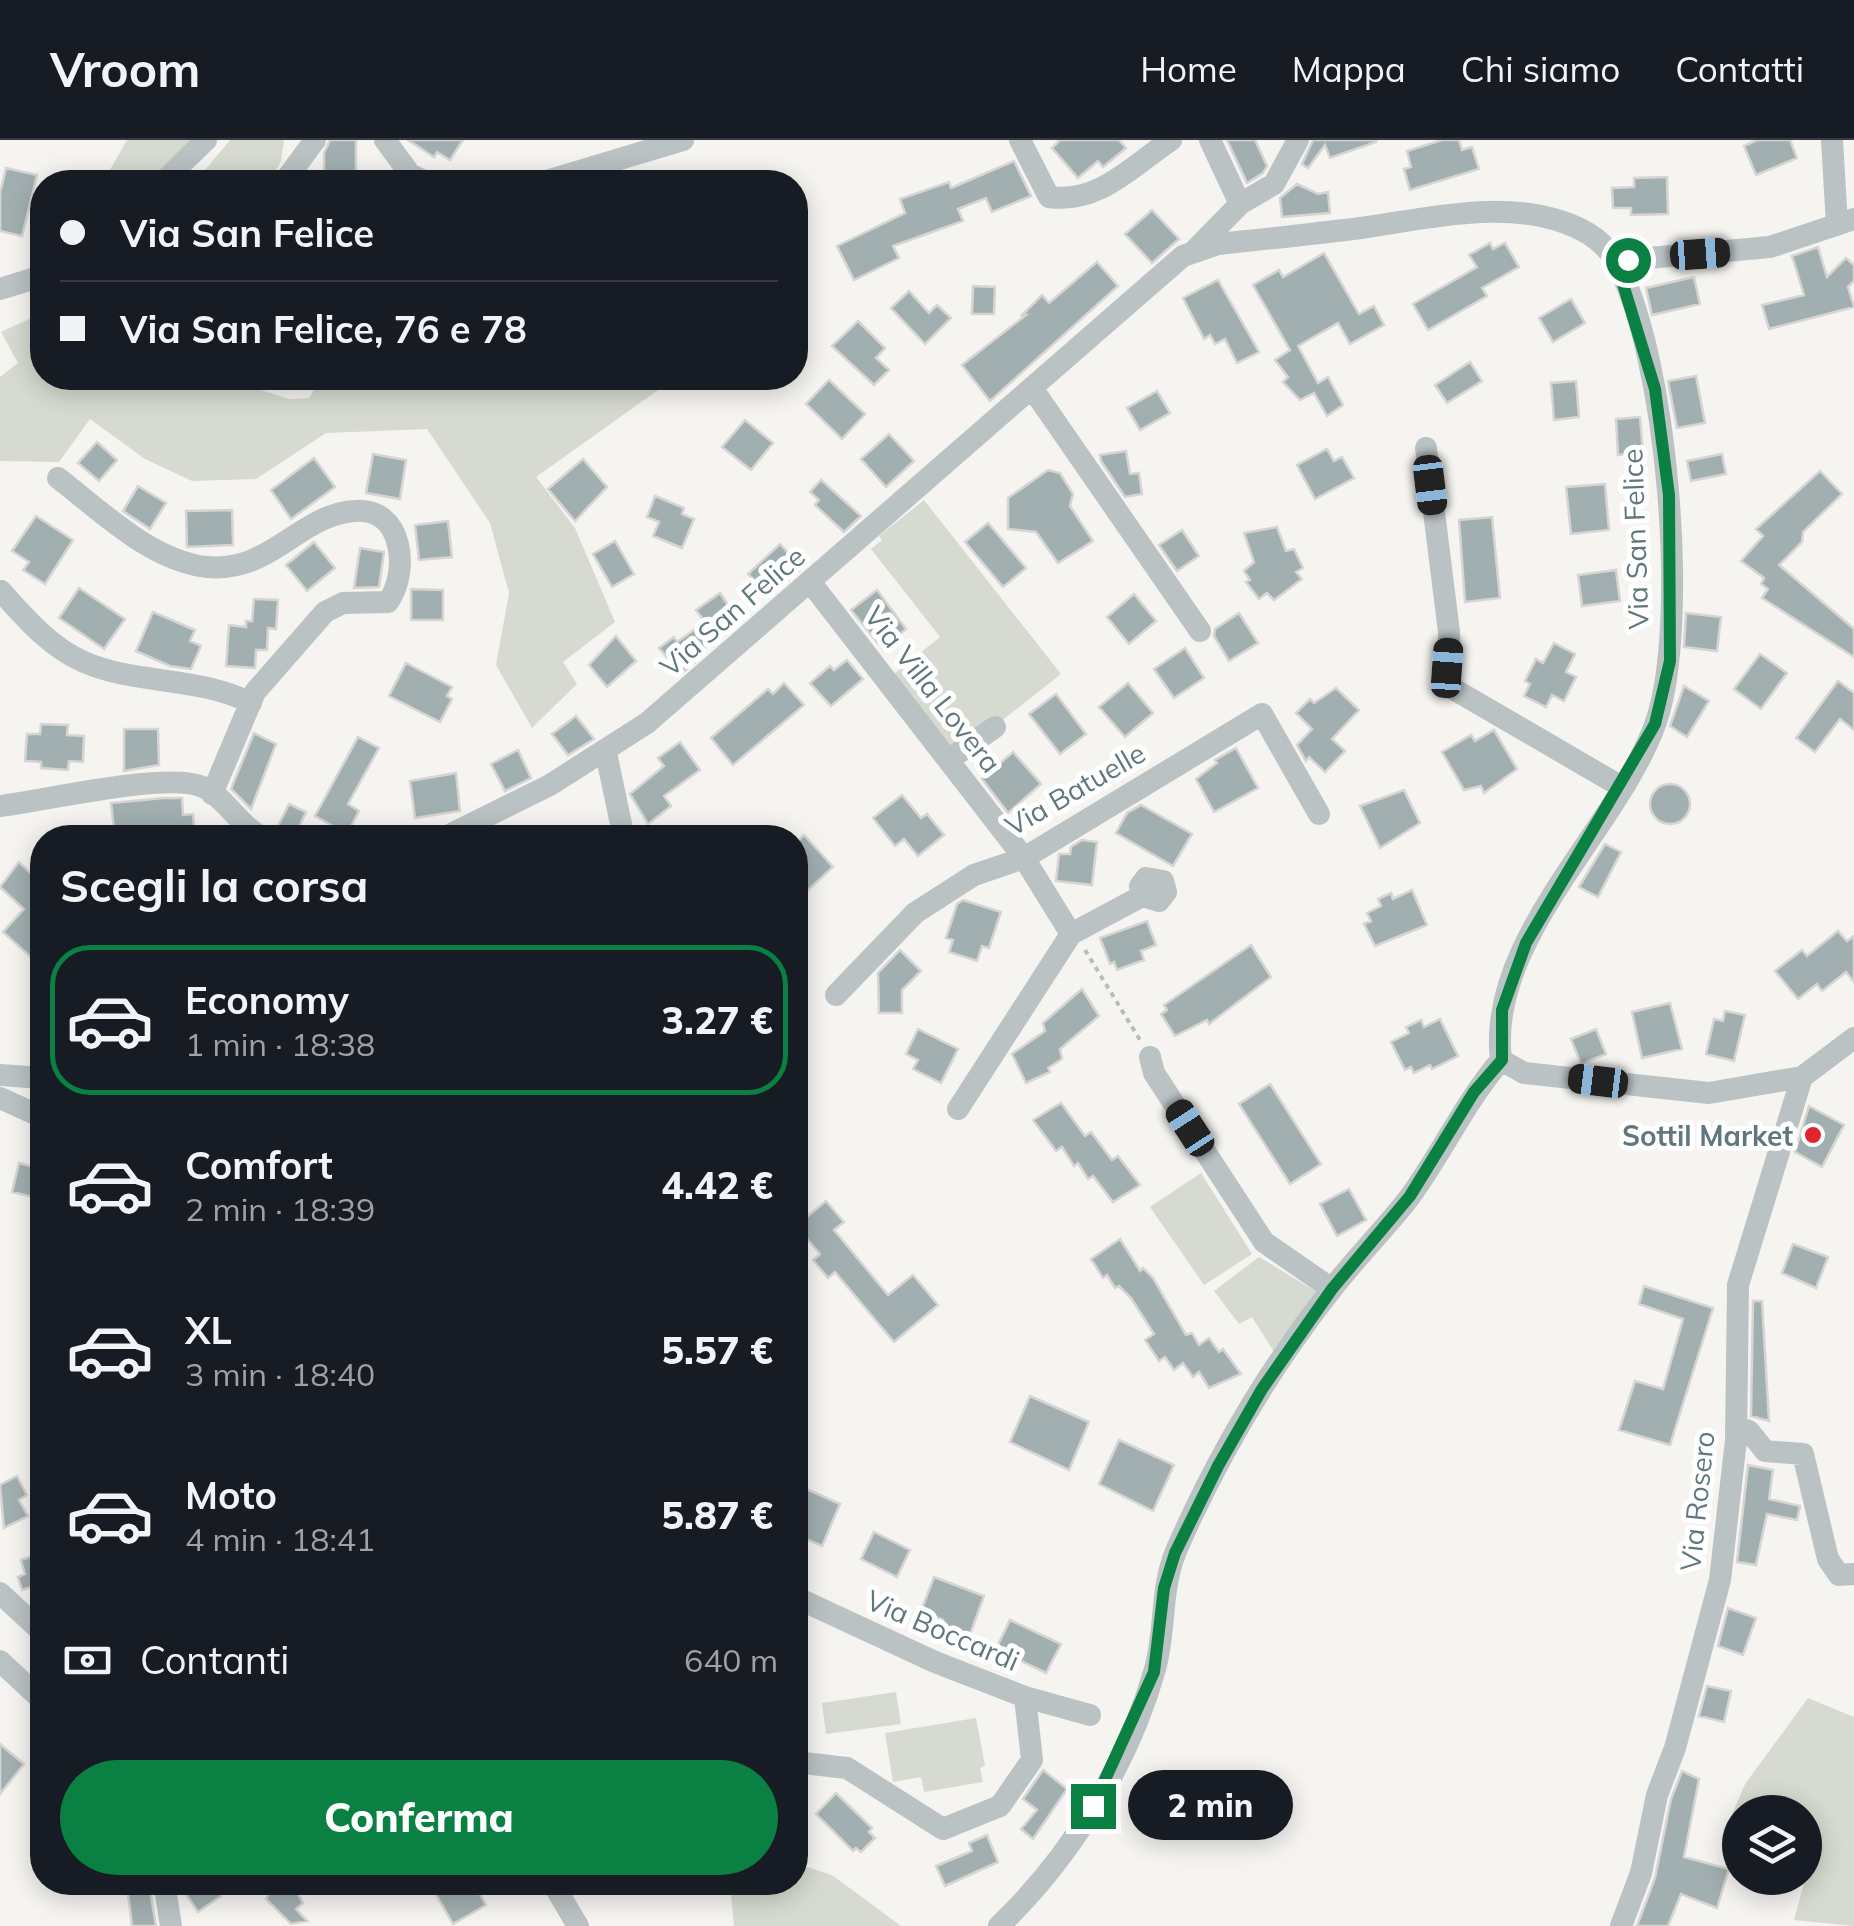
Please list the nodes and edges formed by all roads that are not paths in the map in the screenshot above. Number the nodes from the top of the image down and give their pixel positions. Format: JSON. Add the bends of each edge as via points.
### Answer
{"nodes":[{"id":1,"x":206,"y":140,"type":"edge"},
{"id":2,"x":314,"y":140,"type":"edge"},
{"id":3,"x":385,"y":140,"type":"edge"},
{"id":4,"x":682,"y":140,"type":"edge"},
{"id":5,"x":1020,"y":140,"type":"edge"},
{"id":6,"x":1171,"y":140,"type":"edge"},
{"id":7,"x":1210,"y":140,"type":"edge"},
{"id":8,"x":1298,"y":140,"type":"edge"},
{"id":9,"x":1832,"y":140,"type":"edge"},
{"id":10,"x":175,"y":170,"type":"edge"},
{"id":11,"x":293,"y":170,"type":"edge"},
{"id":12,"x":407,"y":170,"type":"edge"},
{"id":13,"x":583,"y":170,"type":"edge"},
{"id":14,"x":1240,"y":204,"type":"junction"},
{"id":15,"x":1845,"y":222,"type":"edge"},
{"id":16,"x":1196,"y":249,"type":"junction"},
{"id":17,"x":1616,"y":261,"type":"junction"},
{"id":18,"x":30,"y":280,"type":"edge"},
{"id":19,"x":0,"y":289,"type":"edge"},
{"id":20,"x":1032,"y":388,"type":"junction"},
{"id":21,"x":1426,"y":448,"type":"dead end"},
{"id":22,"x":58,"y":478,"type":"dead end"},
{"id":23,"x":811,"y":583,"type":"junction"},
{"id":24,"x":1,"y":591,"type":"edge"},
{"id":25,"x":1200,"y":630,"type":"dead end"},
{"id":26,"x":250,"y":702,"type":"junction"},
{"id":27,"x":995,"y":727,"type":"dead end"},
{"id":28,"x":606,"y":753,"type":"junction"},
{"id":29,"x":950,"y":759,"type":"junction"},
{"id":30,"x":1620,"y":786,"type":"junction"},
{"id":31,"x":212,"y":794,"type":"junction"},
{"id":32,"x":0,"y":806,"type":"edge"},
{"id":33,"x":1319,"y":814,"type":"dead end"},
{"id":34,"x":247,"y":825,"type":"edge"},
{"id":35,"x":468,"y":825,"type":"edge"},
{"id":36,"x":621,"y":825,"type":"edge"},
{"id":37,"x":1024,"y":858,"type":"junction"},
{"id":38,"x":1142,"y":896,"type":"dead end"},
{"id":39,"x":1071,"y":934,"type":"junction"},
{"id":40,"x":836,"y":995,"type":"dead end"},
{"id":41,"x":1854,"y":1038,"type":"edge"},
{"id":42,"x":1150,"y":1057,"type":"road end"},
{"id":43,"x":1502,"y":1060,"type":"junction"},
{"id":44,"x":0,"y":1075,"type":"edge"},
{"id":45,"x":30,"y":1077,"type":"edge"},
{"id":46,"x":1802,"y":1077,"type":"junction"},
{"id":47,"x":0,"y":1098,"type":"edge"},
{"id":48,"x":958,"y":1109,"type":"dead end"},
{"id":49,"x":30,"y":1112,"type":"edge"},
{"id":50,"x":1332,"y":1289,"type":"junction"},
{"id":51,"x":1736,"y":1427,"type":"junction"},
{"id":52,"x":1854,"y":1574,"type":"edge"},
{"id":53,"x":0,"y":1593,"type":"edge"},
{"id":54,"x":808,"y":1603,"type":"edge"},
{"id":55,"x":30,"y":1621,"type":"edge"},
{"id":56,"x":0,"y":1662,"type":"edge"},
{"id":57,"x":30,"y":1689,"type":"edge"},
{"id":58,"x":1025,"y":1697,"type":"junction"},
{"id":59,"x":1111,"y":1722,"type":"junction"},
{"id":60,"x":808,"y":1763,"type":"edge"},
{"id":61,"x":166,"y":1895,"type":"edge"},
{"id":62,"x":560,"y":1895,"type":"edge"},
{"id":63,"x":171,"y":1926,"type":"edge"},
{"id":64,"x":578,"y":1926,"type":"edge"},
{"id":65,"x":1000,"y":1926,"type":"edge"},
{"id":66,"x":1621,"y":1926,"type":"edge"}],
"edges":[{"from":1,"to":10,"type":"street"},
{"from":2,"to":11,"type":"street"},
{"from":3,"to":12,"type":"street"},
{"from":4,"to":13,"type":"street"},
{"from":5,"to":6,"type":"street","via":[[1048,197],[1070,200],[1097,192]]},
{"from":7,"to":14,"type":"street"},
{"from":8,"to":14,"type":"street","name":"Via San Felice","via":[[1274,184]]},
{"from":9,"to":15,"type":"street"},
{"from":14,"to":16,"type":"street","name":"Via San Felice"},
{"from":15,"to":17,"type":"street","via":[[1770,247]]},
{"from":16,"to":17,"type":"street","via":[[1497,213],[1563,222],[1596,239]]},
{"from":16,"to":20,"type":"street","name":"Via San Felice"},
{"from":17,"to":30,"type":"street","name":"Via San Felice","via":[[1655,389],[1669,495],[1670,661],[1655,724]]},
{"from":18,"to":19,"type":"street"},
{"from":20,"to":23,"type":"street","name":"Via San Felice"},
{"from":20,"to":25,"type":"street"},
{"from":21,"to":30,"type":"street","via":[[1450,687]]},
{"from":22,"to":26,"type":"street","via":[[140,539],[202,566],[262,558],[338,514],[356,510],[386,521],[400,550],[398,582],[388,602],[343,603],[325,612]]},
{"from":23,"to":28,"type":"street","name":"Via San Felice"},
{"from":23,"to":29,"type":"street","name":"Via Villa Lovera"},
{"from":24,"to":26,"type":"street","via":[[38,632],[84,662],[207,686]]},
{"from":26,"to":31,"type":"street"},
{"from":27,"to":29,"type":"street"},
{"from":28,"to":35,"type":"street","name":"Via San Felice"},
{"from":28,"to":36,"type":"street"},
{"from":29,"to":37,"type":"street","name":"Via Villa Lovera"},
{"from":30,"to":43,"type":"street","name":"Via San Felice","via":[[1526,943],[1502,1010]]},
{"from":31,"to":32,"type":"street","via":[[184,783]]},
{"from":31,"to":34,"type":"street"},
{"from":33,"to":37,"type":"street","name":"Via Batuelle","via":[[1262,714]]},
{"from":37,"to":39,"type":"street","name":"Via Villa Lovera"},
{"from":37,"to":40,"type":"street","name":"Via Batuelle","via":[[974,875],[915,912]]},
{"from":38,"to":39,"type":"street"},
{"from":39,"to":48,"type":"street"},
{"from":41,"to":46,"type":"street"},
{"from":42,"to":50,"type":"street","via":[[1264,1242]]},
{"from":43,"to":46,"type":"street","via":[[1524,1073],[1709,1093]]},
{"from":43,"to":50,"type":"street","via":[[1474,1092],[1410,1196]]},
{"from":44,"to":45,"type":"street"},
{"from":46,"to":51,"type":"street","name":"Via Rosero","via":[[1738,1285]]},
{"from":47,"to":49,"type":"street"},
{"from":50,"to":59,"type":"street","via":[[1262,1389],[1175,1553],[1154,1672]]},
{"from":51,"to":52,"type":"street","via":[[1749,1431],[1765,1451],[1802,1454],[1828,1559],[1838,1574]]},
{"from":51,"to":66,"type":"street","name":"Via Rosero","via":[[1720,1580]]},
{"from":53,"to":55,"type":"street"},
{"from":54,"to":58,"type":"street","name":"Via Boccardi"},
{"from":56,"to":57,"type":"street"},
{"from":58,"to":59,"type":"street"},
{"from":58,"to":60,"type":"street","name":"Via Boccardi","via":[[1032,1760],[1000,1806],[943,1829],[848,1768]]},
{"from":59,"to":65,"type":"street","via":[[1076,1836]]},
{"from":61,"to":63,"type":"street"},
{"from":62,"to":64,"type":"street"}]}
